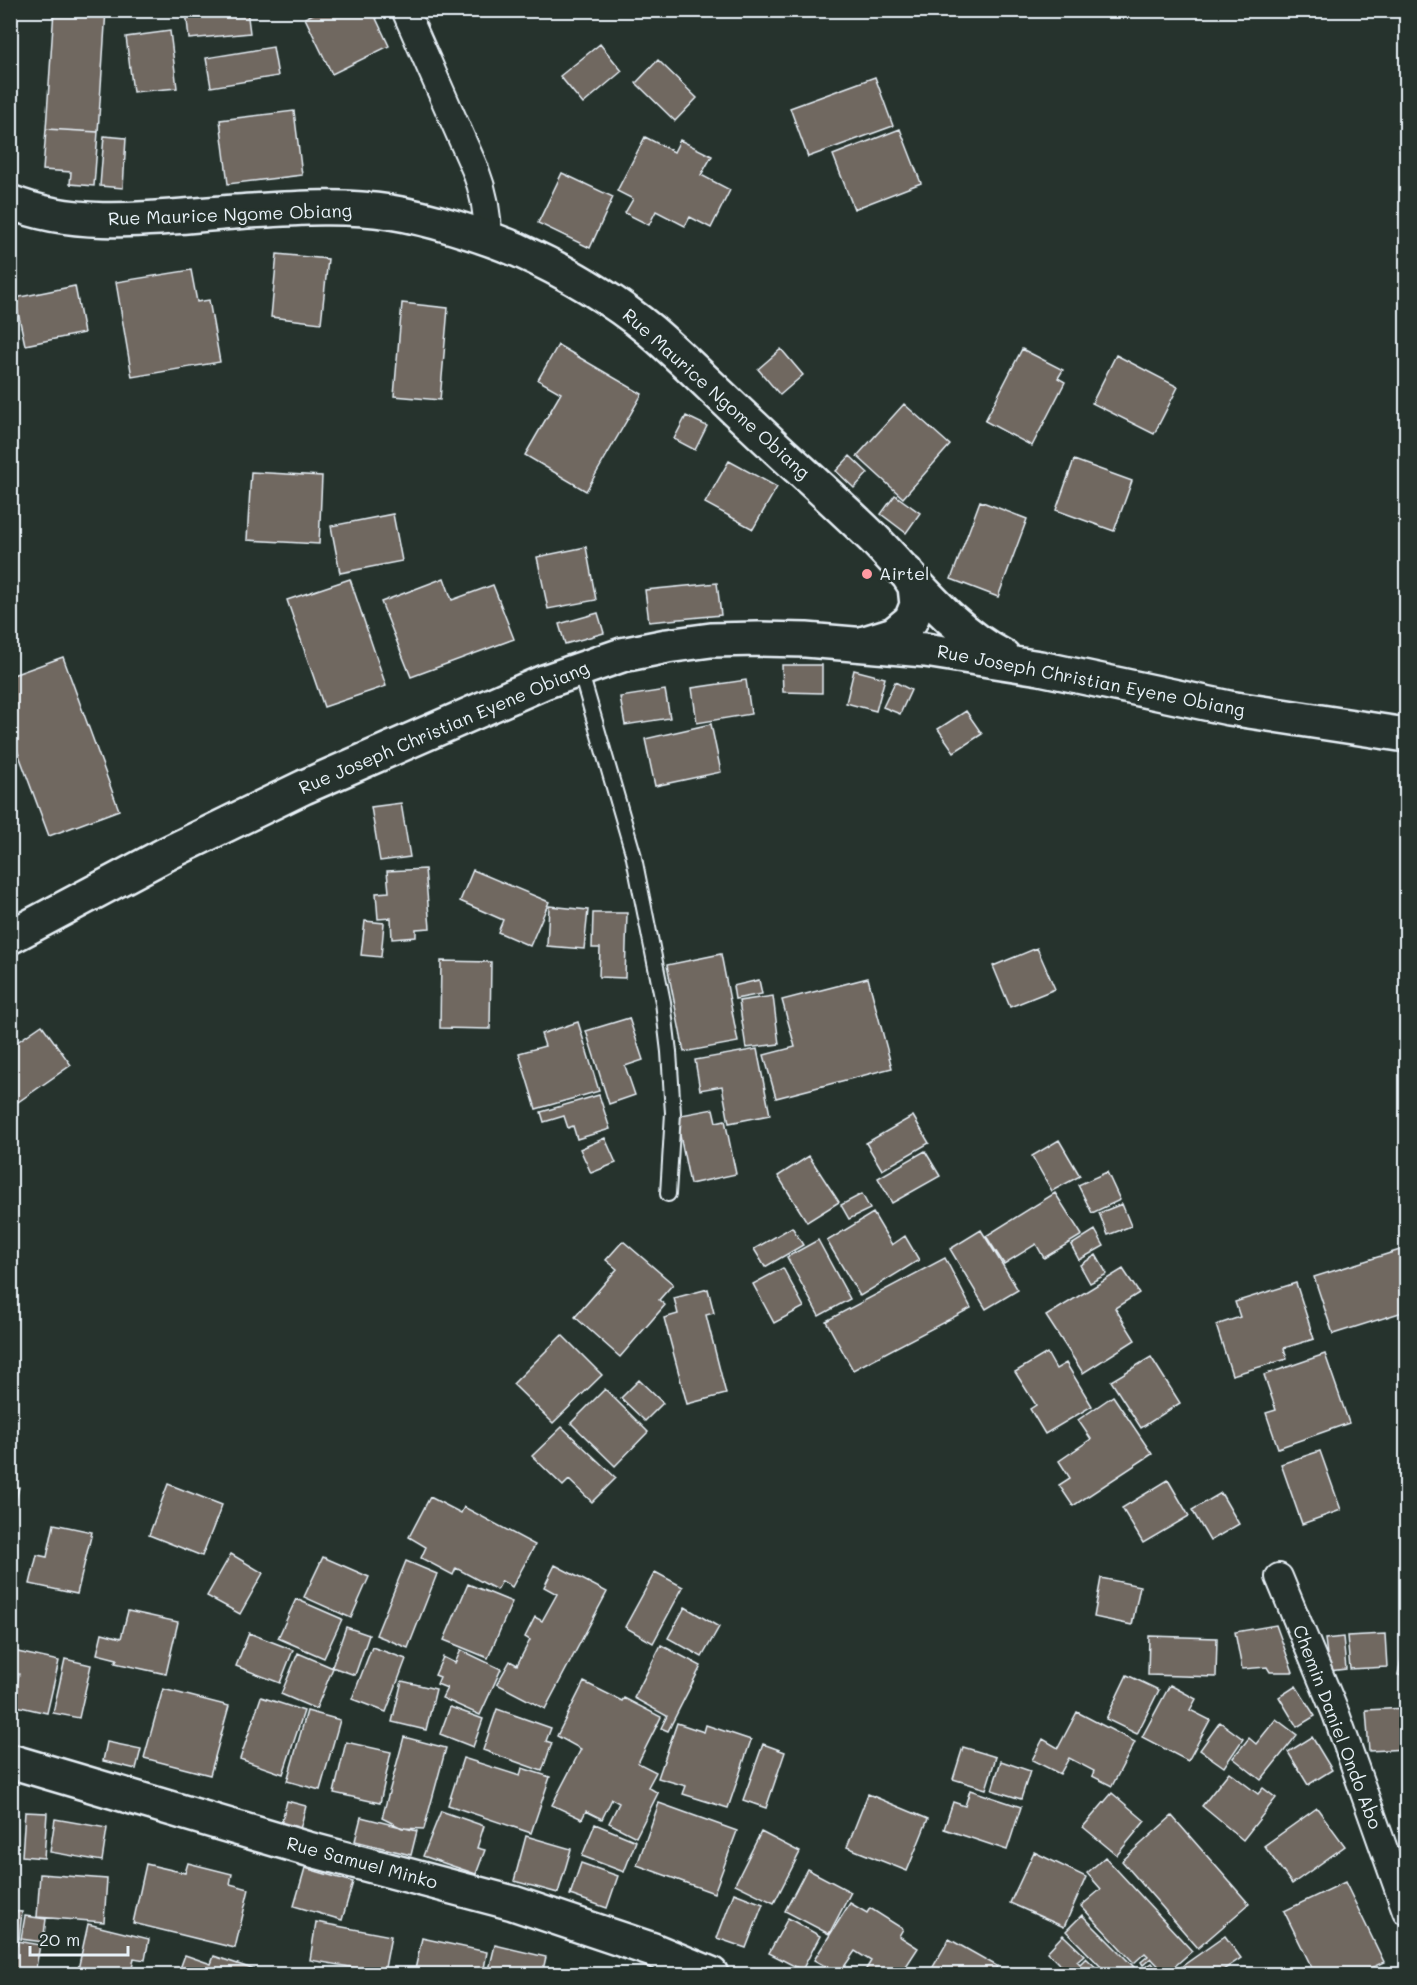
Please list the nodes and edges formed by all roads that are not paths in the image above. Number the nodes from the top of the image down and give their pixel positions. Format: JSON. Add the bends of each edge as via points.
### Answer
{"nodes":[{"id":1,"x":405,"y":10,"type":"edge"},
{"id":2,"x":10,"y":202,"type":"edge"},
{"id":3,"x":488,"y":238,"type":"junction"},
{"id":4,"x":905,"y":569,"type":"junction"},
{"id":5,"x":858,"y":645,"type":"junction"},
{"id":6,"x":1019,"y":664,"type":"junction"},
{"id":7,"x":580,"y":670,"type":"junction"},
{"id":8,"x":1407,"y":735,"type":"edge"},
{"id":9,"x":10,"y":937,"type":"edge"},
{"id":10,"x":668,"y":1194,"type":"dead end"},
{"id":11,"x":1279,"y":1577,"type":"dead end"},
{"id":12,"x":10,"y":1761,"type":"edge"},
{"id":13,"x":1407,"y":1911,"type":"edge"},
{"id":14,"x":711,"y":1974,"type":"edge"}],
"edges":[{"from":1,"to":3,"type":"street","via":[[476,168],[488,214]]},
{"from":2,"to":3,"type":"street","name":"Rue Maurice Ngome Obiang","via":[[98,220],[297,209],[367,210],[390,212]]},
{"from":3,"to":4,"type":"street","name":"Rue Maurice Ngome Obiang","via":[[552,266],[650,330]]},
{"from":4,"to":5,"type":"street","via":[[915,586],[917,605],[911,620],[894,634]]},
{"from":4,"to":6,"type":"street","name":"Rue Maurice Ngome Obiang","via":[[953,621],[994,652]]},
{"from":5,"to":6,"type":"street","name":"Rue Joseph Christian Eyene Obiang"},
{"from":5,"to":7,"type":"street","name":"Rue Joseph Christian Eyene Obiang","via":[[806,640],[711,640],[622,655]]},
{"from":6,"to":8,"type":"street","name":"Rue Joseph Christian Eyene Obiang","via":[[1229,708]]},
{"from":7,"to":9,"type":"street","name":"Rue Joseph Christian Eyene Obiang","via":[[504,699],[245,814]]},
{"from":7,"to":10,"type":"lane","via":[[633,854],[663,1002],[673,1113]]},
{"from":11,"to":13,"type":"street","name":"Chemin Daniel Ondo Abo","via":[[1336,1714]]},
{"from":12,"to":14,"type":"street","name":"Rue Samuel Minko","via":[[296,1846],[513,1903],[653,1950]]}]}
